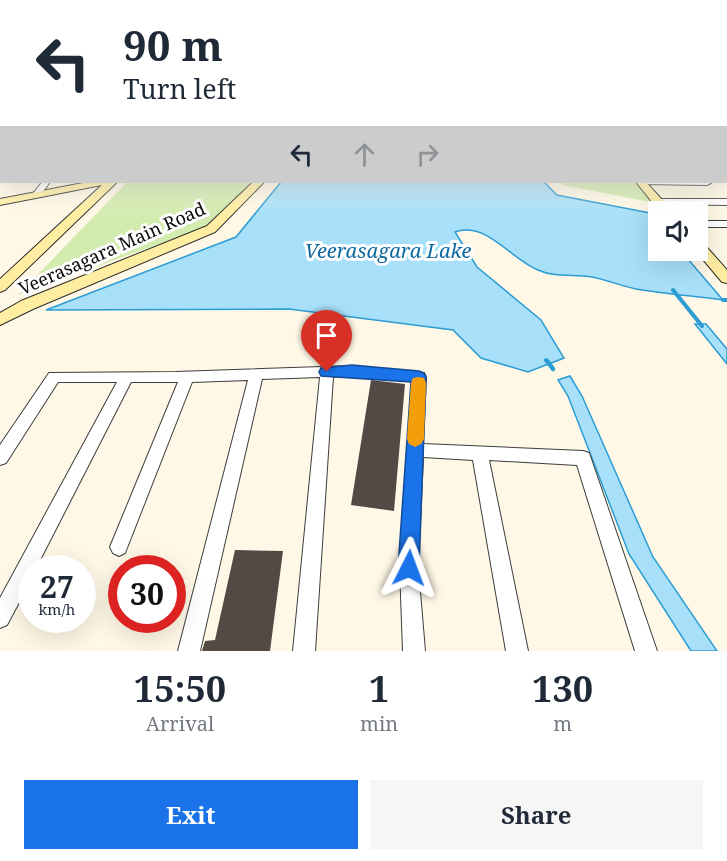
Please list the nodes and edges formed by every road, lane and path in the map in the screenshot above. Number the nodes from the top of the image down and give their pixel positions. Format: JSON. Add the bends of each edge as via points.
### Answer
{"nodes":[{"id":1,"x":95,"y":183,"type":"edge"},
{"id":2,"x":111,"y":183,"type":"edge"},
{"id":3,"x":258,"y":183,"type":"edge"},
{"id":4,"x":642,"y":183,"type":"edge"},
{"id":5,"x":43,"y":190,"type":"edge"},
{"id":6,"x":657,"y":201,"type":"edge"},
{"id":7,"x":0,"y":202,"type":"edge"},
{"id":8,"x":708,"y":202,"type":"edge"},
{"id":9,"x":727,"y":202,"type":"edge"},
{"id":10,"x":88,"y":204,"type":"junction"},
{"id":11,"x":708,"y":224,"type":"edge"},
{"id":12,"x":727,"y":224,"type":"edge"},
{"id":13,"x":708,"y":257,"type":"edge"},
{"id":14,"x":727,"y":279,"type":"edge"},
{"id":15,"x":0,"y":287,"type":"edge"},
{"id":16,"x":1,"y":318,"type":"edge"},
{"id":17,"x":327,"y":372,"type":"junction"},
{"id":18,"x":256,"y":374,"type":"junction"},
{"id":19,"x":127,"y":377,"type":"junction"},
{"id":20,"x":187,"y":377,"type":"junction"},
{"id":21,"x":415,"y":450,"type":"junction"},
{"id":22,"x":480,"y":453,"type":"junction"},
{"id":23,"x":0,"y":458,"type":"edge"},
{"id":24,"x":119,"y":547,"type":"dead end"},
{"id":25,"x":0,"y":618,"type":"edge"},
{"id":26,"x":189,"y":651,"type":"edge"},
{"id":27,"x":304,"y":651,"type":"edge"},
{"id":28,"x":414,"y":651,"type":"edge"},
{"id":29,"x":517,"y":651,"type":"edge"},
{"id":30,"x":646,"y":651,"type":"edge"}],
"edges":[{"from":1,"to":5,"type":"street"},
{"from":2,"to":10,"type":"street"},
{"from":3,"to":16,"type":"street","name":"Veerasagara Main Road","via":[[211,230]]},
{"from":4,"to":6,"type":"street"},
{"from":5,"to":7,"type":"street"},
{"from":5,"to":10,"type":"street","via":[[73,196]]},
{"from":8,"to":9,"type":"street"},
{"from":10,"to":15,"type":"street"},
{"from":11,"to":12,"type":"street"},
{"from":13,"to":14,"type":"street"},
{"from":17,"to":18,"type":"street"},
{"from":17,"to":21,"type":"street","via":[[419,377]]},
{"from":17,"to":27,"type":"street"},
{"from":18,"to":20,"type":"street"},
{"from":18,"to":26,"type":"street"},
{"from":19,"to":20,"type":"street"},
{"from":19,"to":23,"type":"street","via":[[54,377]]},
{"from":19,"to":25,"type":"street"},
{"from":20,"to":24,"type":"street"},
{"from":21,"to":22,"type":"street"},
{"from":21,"to":28,"type":"street","via":[[409,568]]},
{"from":22,"to":29,"type":"street"},
{"from":22,"to":30,"type":"street","via":[[583,458]]}]}
